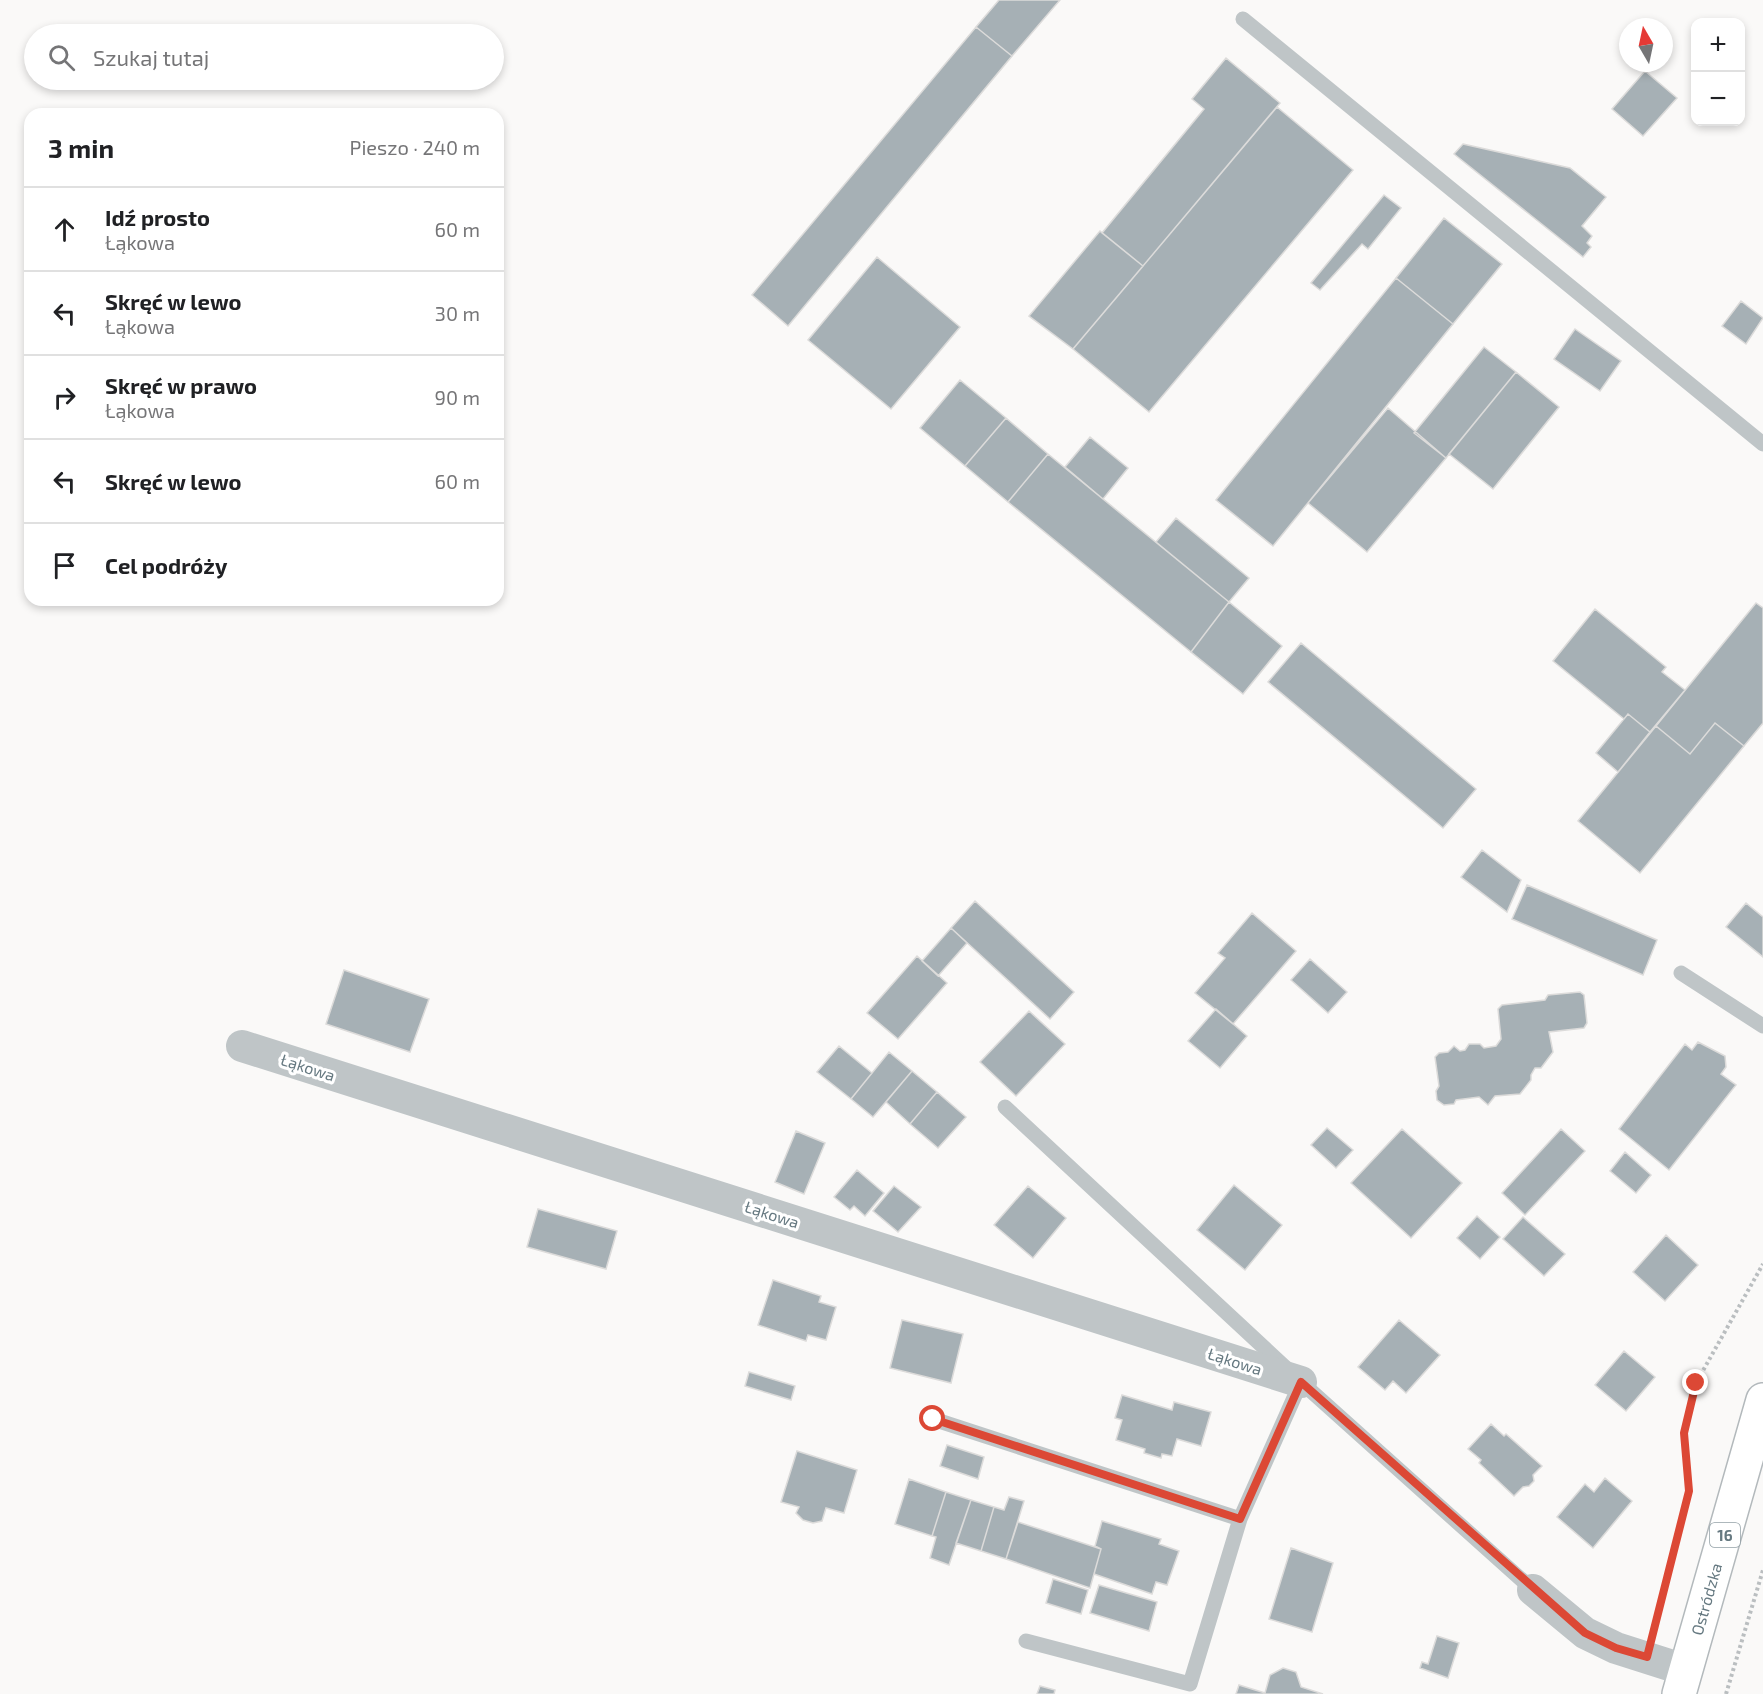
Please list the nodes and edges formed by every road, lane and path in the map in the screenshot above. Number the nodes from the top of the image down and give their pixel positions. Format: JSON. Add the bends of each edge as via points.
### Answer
{"nodes":[{"id":1,"x":1243,"y":19,"type":"dead end"},
{"id":2,"x":1763,"y":444,"type":"edge"},
{"id":3,"x":1681,"y":973,"type":"dead end"},
{"id":4,"x":1763,"y":1026,"type":"edge"},
{"id":5,"x":242,"y":1046,"type":"dead end"},
{"id":6,"x":1005,"y":1107,"type":"dead end"},
{"id":7,"x":1763,"y":1264,"type":"edge"},
{"id":8,"x":1301,"y":1382,"type":"junction"},
{"id":9,"x":1763,"y":1400,"type":"edge"},
{"id":10,"x":933,"y":1419,"type":"dead end"},
{"id":11,"x":1240,"y":1519,"type":"junction"},
{"id":12,"x":1763,"y":1570,"type":"edge"},
{"id":13,"x":1533,"y":1590,"type":"joint"},
{"id":14,"x":1026,"y":1641,"type":"dead end"},
{"id":15,"x":1647,"y":1657,"type":"junction"},
{"id":16,"x":1682,"y":1682,"type":"edge"},
{"id":17,"x":1726,"y":1694,"type":"edge"}],
"edges":[{"from":1,"to":2,"type":"lane"},
{"from":3,"to":4,"type":"lane"},
{"from":5,"to":8,"type":"street","name":"Łąkowa"},
{"from":6,"to":8,"type":"lane","name":"Łąkowa"},
{"from":7,"to":15,"type":"path","via":[[1696,1383],[1684,1433],[1689,1491]]},
{"from":8,"to":11,"type":"lane"},
{"from":8,"to":13,"type":"lane","name":"Łąkowa"},
{"from":9,"to":16,"type":"main road","name":"Ostródzka","number":"16"},
{"from":10,"to":11,"type":"lane"},
{"from":11,"to":14,"type":"lane","via":[[1190,1684]]},
{"from":12,"to":17,"type":"path"},
{"from":13,"to":15,"type":"street","name":"Łąkowa","via":[[1585,1633]]},
{"from":15,"to":16,"type":"street","name":"Łąkowa"}]}
